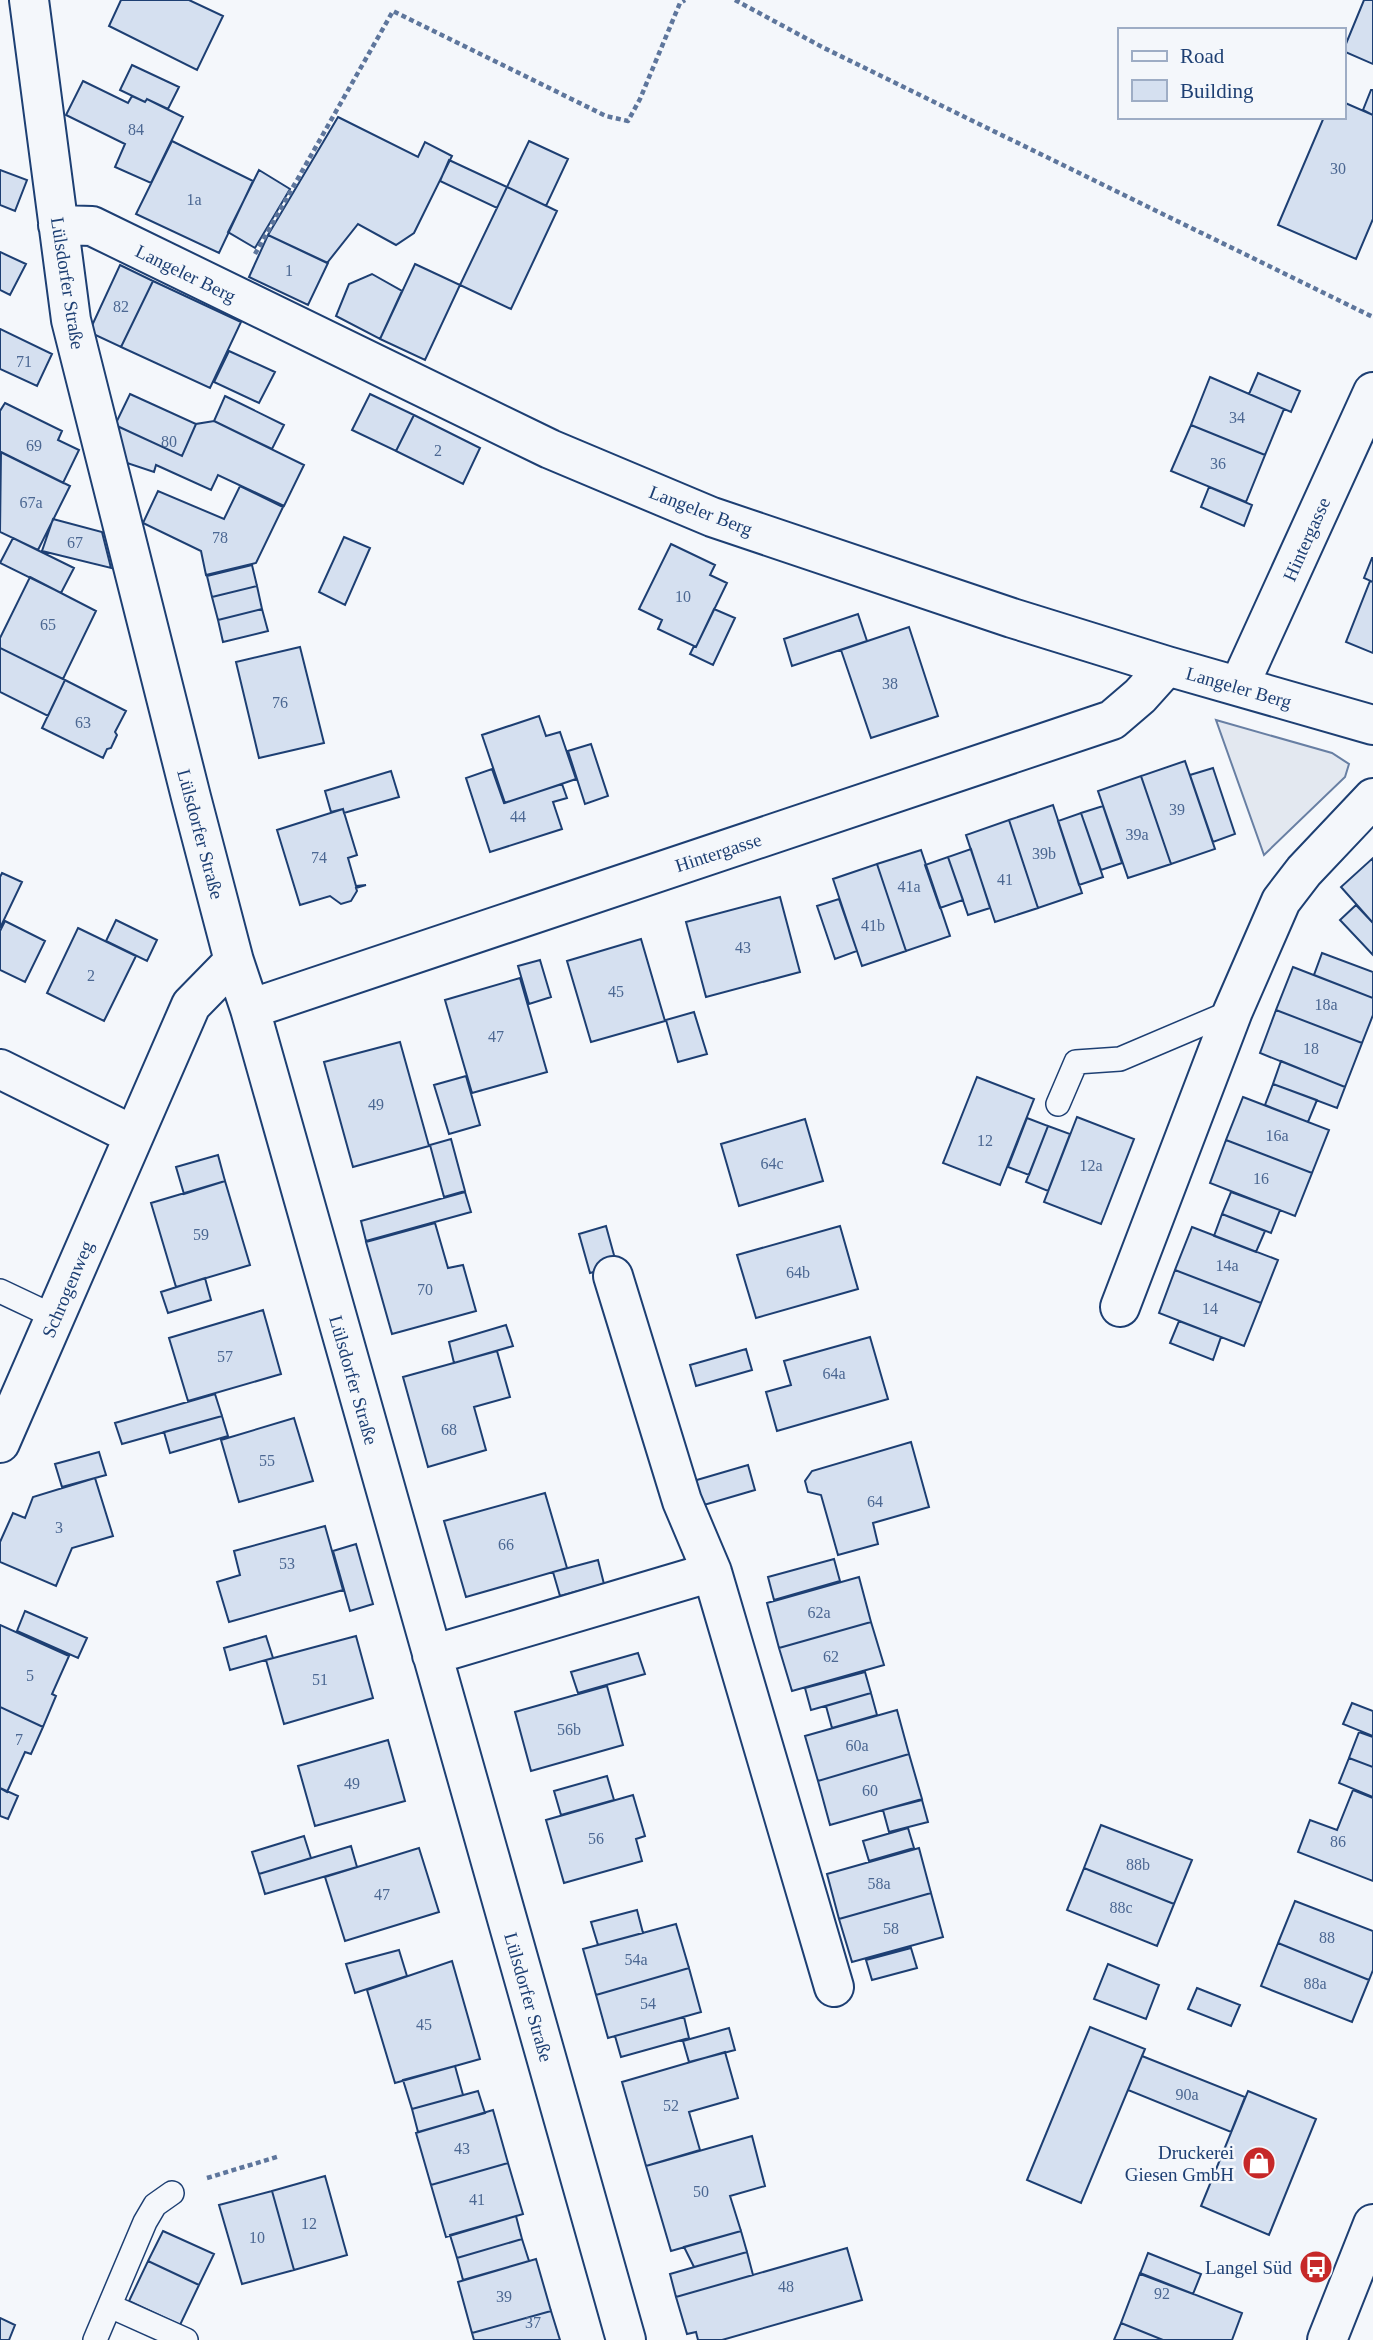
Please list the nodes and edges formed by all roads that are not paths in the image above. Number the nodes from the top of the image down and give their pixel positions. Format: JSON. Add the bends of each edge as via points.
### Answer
{"nodes":[{"id":1,"x":29,"y":0,"type":"edge"},
{"id":2,"x":58,"y":225,"type":"junction"},
{"id":3,"x":1373,"y":392,"type":"edge"},
{"id":4,"x":1167,"y":666,"type":"junction"},
{"id":5,"x":1239,"y":686,"type":"junction"},
{"id":6,"x":1373,"y":725,"type":"edge"},
{"id":7,"x":1373,"y":798,"type":"edge"},
{"id":8,"x":234,"y":961,"type":"junction"},
{"id":9,"x":250,"y":1009,"type":"junction"},
{"id":10,"x":1233,"y":1011,"type":"junction"},
{"id":11,"x":0,"y":1069,"type":"edge"},
{"id":12,"x":1058,"y":1104,"type":"dead end"},
{"id":13,"x":133,"y":1135,"type":"junction"},
{"id":14,"x":613,"y":1276,"type":"dead end"},
{"id":15,"x":0,"y":1291,"type":"edge"},
{"id":16,"x":1120,"y":1307,"type":"dead end"},
{"id":17,"x":55,"y":1317,"type":"junction"},
{"id":18,"x":0,"y":1443,"type":"edge"},
{"id":19,"x":712,"y":1572,"type":"junction"},
{"id":20,"x":432,"y":1655,"type":"junction"},
{"id":21,"x":834,"y":1987,"type":"dead end"},
{"id":22,"x":172,"y":2193,"type":"road end"},
{"id":23,"x":1373,"y":2224,"type":"edge"},
{"id":24,"x":1366,"y":2265,"type":"edge"},
{"id":25,"x":110,"y":2306,"type":"junction"},
{"id":26,"x":95,"y":2340,"type":"edge"},
{"id":27,"x":186,"y":2340,"type":"edge"},
{"id":28,"x":626,"y":2340,"type":"edge"},
{"id":29,"x":1327,"y":2340,"type":"edge"}],
"edges":[{"from":1,"to":2,"type":"street","name":"Lülsdorfer Straße"},
{"from":2,"to":4,"type":"street","name":"Langeler Berg","via":[[92,226],[550,449],[712,517]]},
{"from":2,"to":8,"type":"street","name":"Lülsdorfer Straße","via":[[74,333]]},
{"from":3,"to":5,"type":"street","name":"Hintergasse"},
{"from":4,"to":5,"type":"street","name":"Langeler Berg"},
{"from":4,"to":9,"type":"street","name":"Hintergasse","via":[[1112,720]]},
{"from":5,"to":6,"type":"street","name":"Langeler Berg"},
{"from":7,"to":10,"type":"street","via":[[1281,901]]},
{"from":8,"to":9,"type":"street","name":"Lülsdorfer Straße"},
{"from":8,"to":13,"type":"street","name":"Schrogenweg","via":[[191,1004]]},
{"from":9,"to":20,"type":"street","name":"Lülsdorfer Straße"},
{"from":10,"to":12,"type":"lane","via":[[1120,1059],[1076,1062]]},
{"from":10,"to":16,"type":"street"},
{"from":11,"to":13,"type":"street"},
{"from":13,"to":17,"type":"street","name":"Schrogenweg"},
{"from":14,"to":19,"type":"street","via":[[682,1501]]},
{"from":15,"to":17,"type":"lane"},
{"from":17,"to":18,"type":"street","name":"Schrogenweg"},
{"from":19,"to":20,"type":"street"},
{"from":19,"to":21,"type":"street"},
{"from":20,"to":28,"type":"street","name":"Lülsdorfer Straße"},
{"from":22,"to":25,"type":"lane","via":[[155,2205],[145,2222]]},
{"from":23,"to":24,"type":"street"},
{"from":24,"to":29,"type":"street"},
{"from":25,"to":26,"type":"lane"},
{"from":25,"to":27,"type":"lane"}]}
